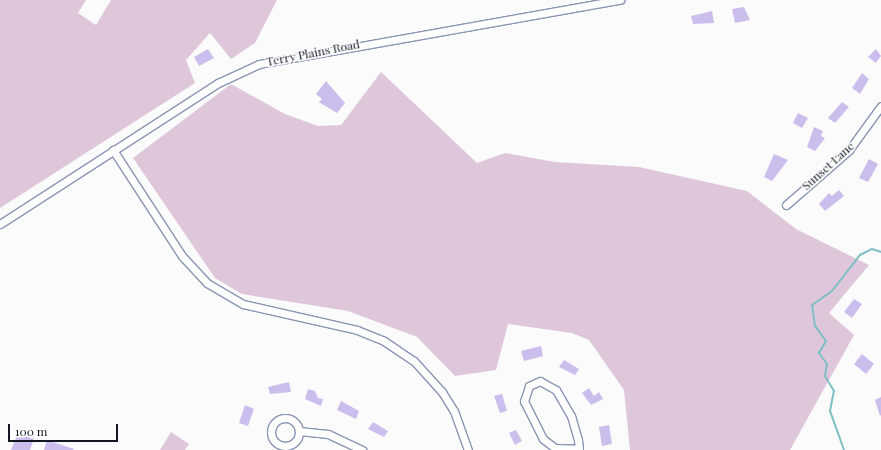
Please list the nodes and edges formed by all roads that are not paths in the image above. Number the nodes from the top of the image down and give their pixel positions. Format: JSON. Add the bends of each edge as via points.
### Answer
{"nodes":[{"id":1,"x":620,"y":0,"type":"edge"},
{"id":2,"x":881,"y":106,"type":"edge"},
{"id":3,"x":113,"y":150,"type":"junction"},
{"id":4,"x":786,"y":205,"type":"dead end"},
{"id":5,"x":0,"y":224,"type":"edge"},
{"id":6,"x":299,"y":431,"type":"junction"},
{"id":7,"x":362,"y":450,"type":"edge"},
{"id":8,"x":468,"y":450,"type":"edge"},
{"id":9,"x":579,"y":450,"type":"edge"}],
"edges":[{"from":1,"to":3,"type":"street","name":"Terry Plains Road","via":[[269,60],[218,83]]},
{"from":2,"to":4,"type":"street","name":"Sunset Lane","via":[[849,150]]},
{"from":3,"to":5,"type":"street","name":"Terry Plains Road"},
{"from":3,"to":8,"type":"street","via":[[182,256],[207,283],[243,304],[357,330],[384,341],[414,361],[442,392],[454,411]]},
{"from":6,"to":6,"type":"street","via":[[296,423],[283,418],[274,422],[271,436],[280,446],[289,446],[297,440]]},
{"from":6,"to":7,"type":"street","via":[[328,434]]},
{"from":9,"to":9,"type":"street","via":[[572,416],[556,390],[540,381],[529,386],[524,401],[543,439],[555,448]]}]}
